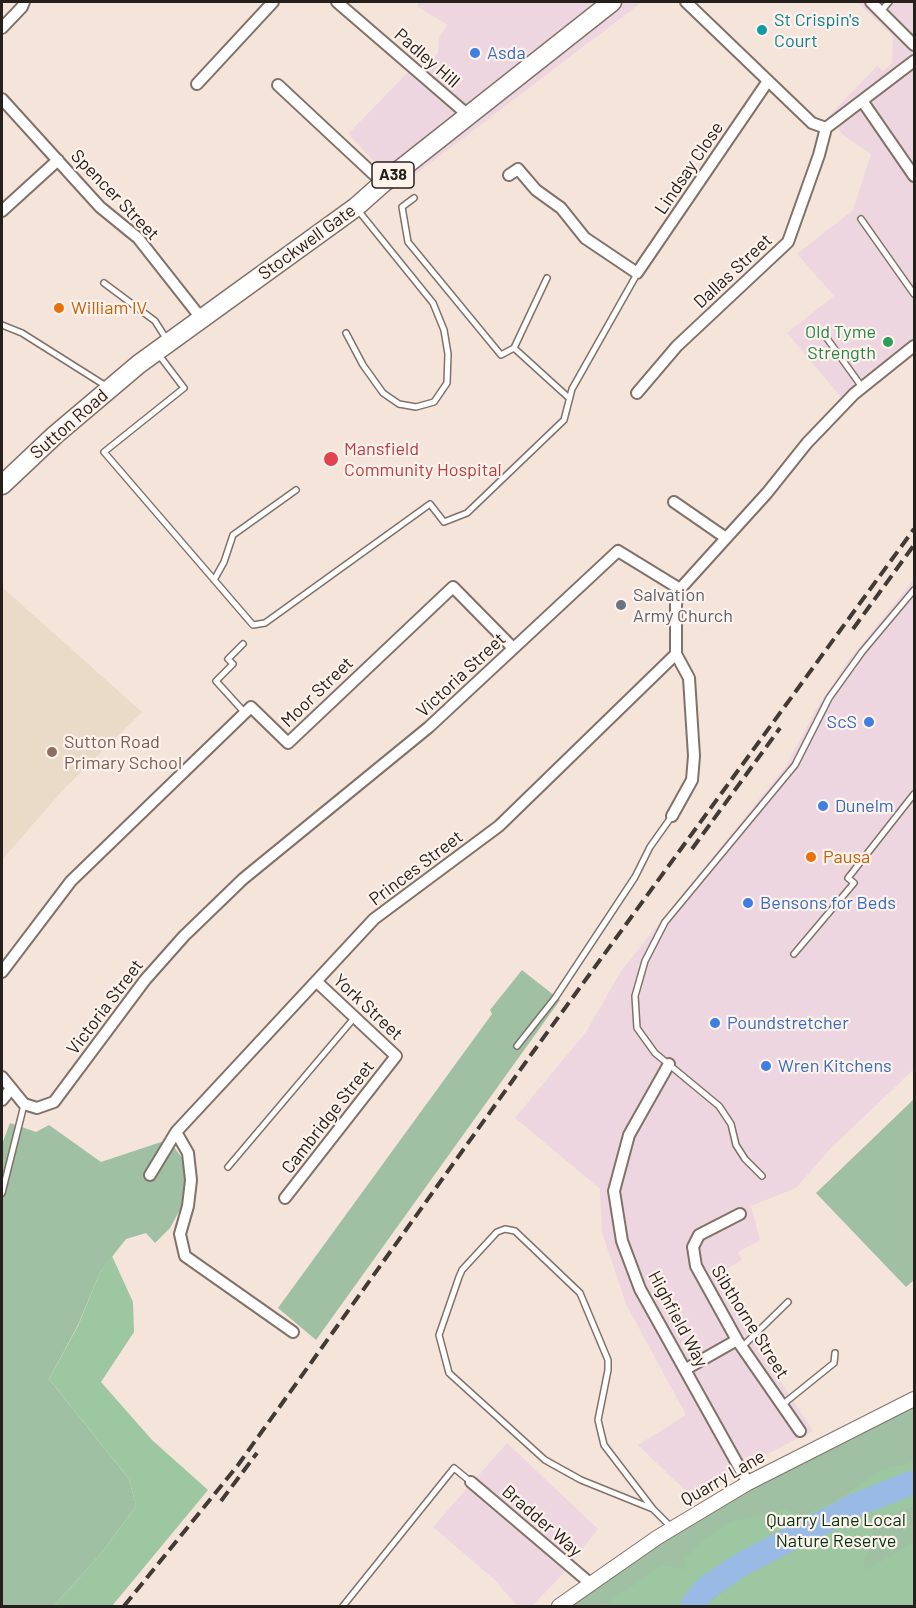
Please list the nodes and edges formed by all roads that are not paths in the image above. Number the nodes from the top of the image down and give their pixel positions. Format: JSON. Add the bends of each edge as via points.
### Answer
{"nodes":[{"id":1,"x":24,"y":2,"type":"edge"},
{"id":2,"x":273,"y":2,"type":"edge"},
{"id":3,"x":337,"y":2,"type":"edge"},
{"id":4,"x":612,"y":2,"type":"edge"},
{"id":5,"x":686,"y":2,"type":"edge"},
{"id":6,"x":871,"y":2,"type":"edge"},
{"id":7,"x":890,"y":2,"type":"edge"},
{"id":8,"x":881,"y":11,"type":"junction"},
{"id":9,"x":2,"y":28,"type":"edge"},
{"id":10,"x":915,"y":45,"type":"edge"},
{"id":11,"x":915,"y":61,"type":"edge"},
{"id":12,"x":768,"y":81,"type":"junction"},
{"id":13,"x":197,"y":84,"type":"dead end"},
{"id":14,"x":278,"y":85,"type":"dead end"},
{"id":15,"x":2,"y":99,"type":"edge"},
{"id":16,"x":863,"y":102,"type":"junction"},
{"id":17,"x":468,"y":116,"type":"junction"},
{"id":18,"x":826,"y":128,"type":"junction"},
{"id":19,"x":58,"y":160,"type":"junction"},
{"id":20,"x":913,"y":171,"type":"edge"},
{"id":21,"x":509,"y":175,"type":"dead end"},
{"id":22,"x":383,"y":183,"type":"junction"},
{"id":23,"x":414,"y":198,"type":"dead end"},
{"id":24,"x":356,"y":207,"type":"junction"},
{"id":25,"x":2,"y":211,"type":"edge"},
{"id":26,"x":861,"y":219,"type":"dead end"},
{"id":27,"x":637,"y":273,"type":"junction"},
{"id":28,"x":547,"y":278,"type":"dead end"},
{"id":29,"x":105,"y":283,"type":"dead end"},
{"id":30,"x":915,"y":294,"type":"edge"},
{"id":31,"x":201,"y":318,"type":"junction"},
{"id":32,"x":2,"y":325,"type":"edge"},
{"id":33,"x":346,"y":333,"type":"dead end"},
{"id":34,"x":826,"y":337,"type":"dead end"},
{"id":35,"x":162,"y":346,"type":"junction"},
{"id":36,"x":915,"y":346,"type":"edge"},
{"id":37,"x":514,"y":348,"type":"junction"},
{"id":38,"x":139,"y":364,"type":"joint"},
{"id":39,"x":862,"y":387,"type":"junction"},
{"id":40,"x":110,"y":389,"type":"junction"},
{"id":41,"x":638,"y":393,"type":"dead end"},
{"id":42,"x":569,"y":398,"type":"junction"},
{"id":43,"x":2,"y":486,"type":"edge"},
{"id":44,"x":296,"y":490,"type":"dead end"},
{"id":45,"x":674,"y":502,"type":"dead end"},
{"id":46,"x":726,"y":538,"type":"junction"},
{"id":47,"x":214,"y":580,"type":"junction"},
{"id":48,"x":680,"y":589,"type":"junction"},
{"id":49,"x":915,"y":590,"type":"edge"},
{"id":50,"x":243,"y":644,"type":"dead end"},
{"id":51,"x":513,"y":648,"type":"junction"},
{"id":52,"x":676,"y":654,"type":"junction"},
{"id":53,"x":245,"y":713,"type":"junction"},
{"id":54,"x":915,"y":794,"type":"edge"},
{"id":55,"x":672,"y":816,"type":"joint"},
{"id":56,"x":794,"y":954,"type":"dead end"},
{"id":57,"x":2,"y":972,"type":"edge"},
{"id":58,"x":317,"y":982,"type":"junction"},
{"id":59,"x":355,"y":1017,"type":"junction"},
{"id":60,"x":517,"y":1046,"type":"dead end"},
{"id":61,"x":396,"y":1056,"type":"joint"},
{"id":62,"x":669,"y":1064,"type":"junction"},
{"id":63,"x":2,"y":1077,"type":"edge"},
{"id":64,"x":12,"y":1089,"type":"junction"},
{"id":65,"x":2,"y":1100,"type":"edge"},
{"id":66,"x":24,"y":1104,"type":"junction"},
{"id":67,"x":176,"y":1132,"type":"junction"},
{"id":68,"x":228,"y":1167,"type":"dead end"},
{"id":69,"x":150,"y":1174,"type":"dead end"},
{"id":70,"x":762,"y":1176,"type":"dead end"},
{"id":71,"x":2,"y":1193,"type":"edge"},
{"id":72,"x":285,"y":1198,"type":"dead end"},
{"id":73,"x":740,"y":1214,"type":"dead end"},
{"id":74,"x":788,"y":1302,"type":"dead end"},
{"id":75,"x":293,"y":1332,"type":"dead end"},
{"id":76,"x":740,"y":1344,"type":"junction"},
{"id":77,"x":836,"y":1353,"type":"dead end"},
{"id":78,"x":686,"y":1369,"type":"junction"},
{"id":79,"x":915,"y":1399,"type":"edge"},
{"id":80,"x":782,"y":1405,"type":"junction"},
{"id":81,"x":800,"y":1431,"type":"dead end"},
{"id":82,"x":471,"y":1482,"type":"joint"},
{"id":83,"x":748,"y":1483,"type":"junction"},
{"id":84,"x":653,"y":1509,"type":"junction"},
{"id":85,"x":672,"y":1528,"type":"junction"},
{"id":86,"x":591,"y":1584,"type":"junction"},
{"id":87,"x":343,"y":1606,"type":"edge"},
{"id":88,"x":559,"y":1606,"type":"edge"}],
"edges":[{"from":1,"to":9,"type":"street"},
{"from":2,"to":13,"type":"street"},
{"from":3,"to":17,"type":"street","name":"Padley Hill"},
{"from":4,"to":17,"type":"highway","name":"Stockwell Gate","number":"A38"},
{"from":5,"to":12,"type":"street"},
{"from":6,"to":8,"type":"street"},
{"from":7,"to":8,"type":"lane"},
{"from":8,"to":10,"type":"street"},
{"from":11,"to":16,"type":"street"},
{"from":12,"to":18,"type":"street","via":[[812,123]]},
{"from":12,"to":27,"type":"street","name":"Lindsay Close"},
{"from":14,"to":22,"type":"street"},
{"from":15,"to":19,"type":"street","name":"Spencer Street"},
{"from":16,"to":18,"type":"street"},
{"from":16,"to":20,"type":"street"},
{"from":17,"to":22,"type":"highway","name":"Stockwell Gate","number":"A38"},
{"from":18,"to":41,"type":"street","name":"Dallas Street","via":[[788,242],[677,345]]},
{"from":19,"to":25,"type":"street"},
{"from":19,"to":31,"type":"street","name":"Spencer Street","via":[[100,207],[138,238]]},
{"from":21,"to":27,"type":"street","via":[[518,169],[561,208],[585,238]]},
{"from":22,"to":24,"type":"highway","name":"Stockwell Gate","number":"A38"},
{"from":23,"to":37,"type":"lane","via":[[402,207],[408,242],[501,355]]},
{"from":24,"to":31,"type":"highway","name":"Stockwell Gate","number":"A38"},
{"from":24,"to":33,"type":"lane","via":[[433,303],[444,330],[447,383],[434,402],[416,407],[399,404],[383,393]]},
{"from":26,"to":30,"type":"lane"},
{"from":27,"to":42,"type":"lane"},
{"from":28,"to":37,"type":"lane"},
{"from":29,"to":35,"type":"lane","via":[[155,321]]},
{"from":31,"to":35,"type":"highway","name":"Stockwell Gate","number":"A38"},
{"from":32,"to":40,"type":"lane","via":[[22,333]]},
{"from":34,"to":39,"type":"lane"},
{"from":35,"to":38,"type":"highway","name":"Stockwell Gate","number":"A38"},
{"from":35,"to":47,"type":"lane","via":[[184,388],[104,452]]},
{"from":36,"to":39,"type":"street"},
{"from":37,"to":42,"type":"lane"},
{"from":38,"to":40,"type":"highway","name":"Sutton Road","number":"A38"},
{"from":39,"to":46,"type":"street","via":[[807,443]]},
{"from":40,"to":43,"type":"highway","name":"Sutton Road","number":"A38"},
{"from":42,"to":47,"type":"lane","via":[[564,420],[467,513],[444,522],[430,504],[265,623],[254,625]]},
{"from":44,"to":47,"type":"lane","via":[[233,535]]},
{"from":45,"to":46,"type":"street"},
{"from":46,"to":48,"type":"street"},
{"from":48,"to":51,"type":"street","name":"Victoria Street","via":[[618,551]]},
{"from":48,"to":52,"type":"street","via":[[676,604]]},
{"from":49,"to":62,"type":"lane","via":[[829,698],[795,765],[665,922],[645,961],[635,996],[637,1028],[655,1053]]},
{"from":50,"to":53,"type":"lane","via":[[228,659],[232,664],[216,681]]},
{"from":51,"to":53,"type":"street","name":"Moor Street","via":[[453,587],[288,743],[251,707]]},
{"from":51,"to":66,"type":"street","name":"Victoria Street","via":[[429,727],[243,879],[184,936],[145,980],[54,1102],[36,1108]]},
{"from":52,"to":55,"type":"street","via":[[689,678],[694,756],[692,780]]},
{"from":52,"to":58,"type":"street","name":"Princes Street","via":[[499,826],[374,919]]},
{"from":53,"to":57,"type":"street","via":[[71,881]]},
{"from":54,"to":56,"type":"lane","via":[[848,878],[854,883]]},
{"from":55,"to":60,"type":"lane","via":[[555,998]]},
{"from":58,"to":59,"type":"street","name":"York Street"},
{"from":58,"to":67,"type":"street","name":"Princes Street"},
{"from":59,"to":61,"type":"street","name":"York Street"},
{"from":59,"to":68,"type":"lane"},
{"from":61,"to":72,"type":"street","name":"Cambridge Street"},
{"from":62,"to":70,"type":"lane","via":[[719,1106],[731,1124],[740,1152]]},
{"from":62,"to":78,"type":"street","name":"Highfield Way","via":[[629,1135],[614,1191],[622,1241],[640,1289]]},
{"from":63,"to":64,"type":"street"},
{"from":64,"to":65,"type":"street"},
{"from":64,"to":66,"type":"street"},
{"from":66,"to":71,"type":"lane"},
{"from":67,"to":69,"type":"street","name":"Princes Street"},
{"from":67,"to":75,"type":"street","via":[[188,1153],[191,1180],[180,1234],[186,1256]]},
{"from":73,"to":76,"type":"street","name":"Sibthorne Street","via":[[699,1235],[693,1247],[696,1266]]},
{"from":74,"to":76,"type":"lane"},
{"from":76,"to":78,"type":"street"},
{"from":76,"to":80,"type":"street","name":"Sibthorne Street"},
{"from":77,"to":80,"type":"lane","via":[[834,1363]]},
{"from":78,"to":83,"type":"street","name":"Highfield Way"},
{"from":79,"to":83,"type":"street","name":"Quarry Lane"},
{"from":80,"to":81,"type":"street","name":"Sibthorne Street"},
{"from":82,"to":86,"type":"street","name":"Bradder Way"},
{"from":82,"to":87,"type":"lane","via":[[454,1468]]},
{"from":83,"to":85,"type":"street","name":"Quarry Lane"},
{"from":84,"to":84,"type":"lane","via":[[604,1445],[598,1420],[608,1370],[602,1341],[574,1285],[515,1231],[497,1232],[459,1277],[440,1335],[449,1373],[545,1460],[581,1480]]},
{"from":84,"to":85,"type":"lane"},
{"from":85,"to":86,"type":"street","name":"Quarry Lane"},
{"from":86,"to":88,"type":"street","name":"Quarry Lane"}]}
